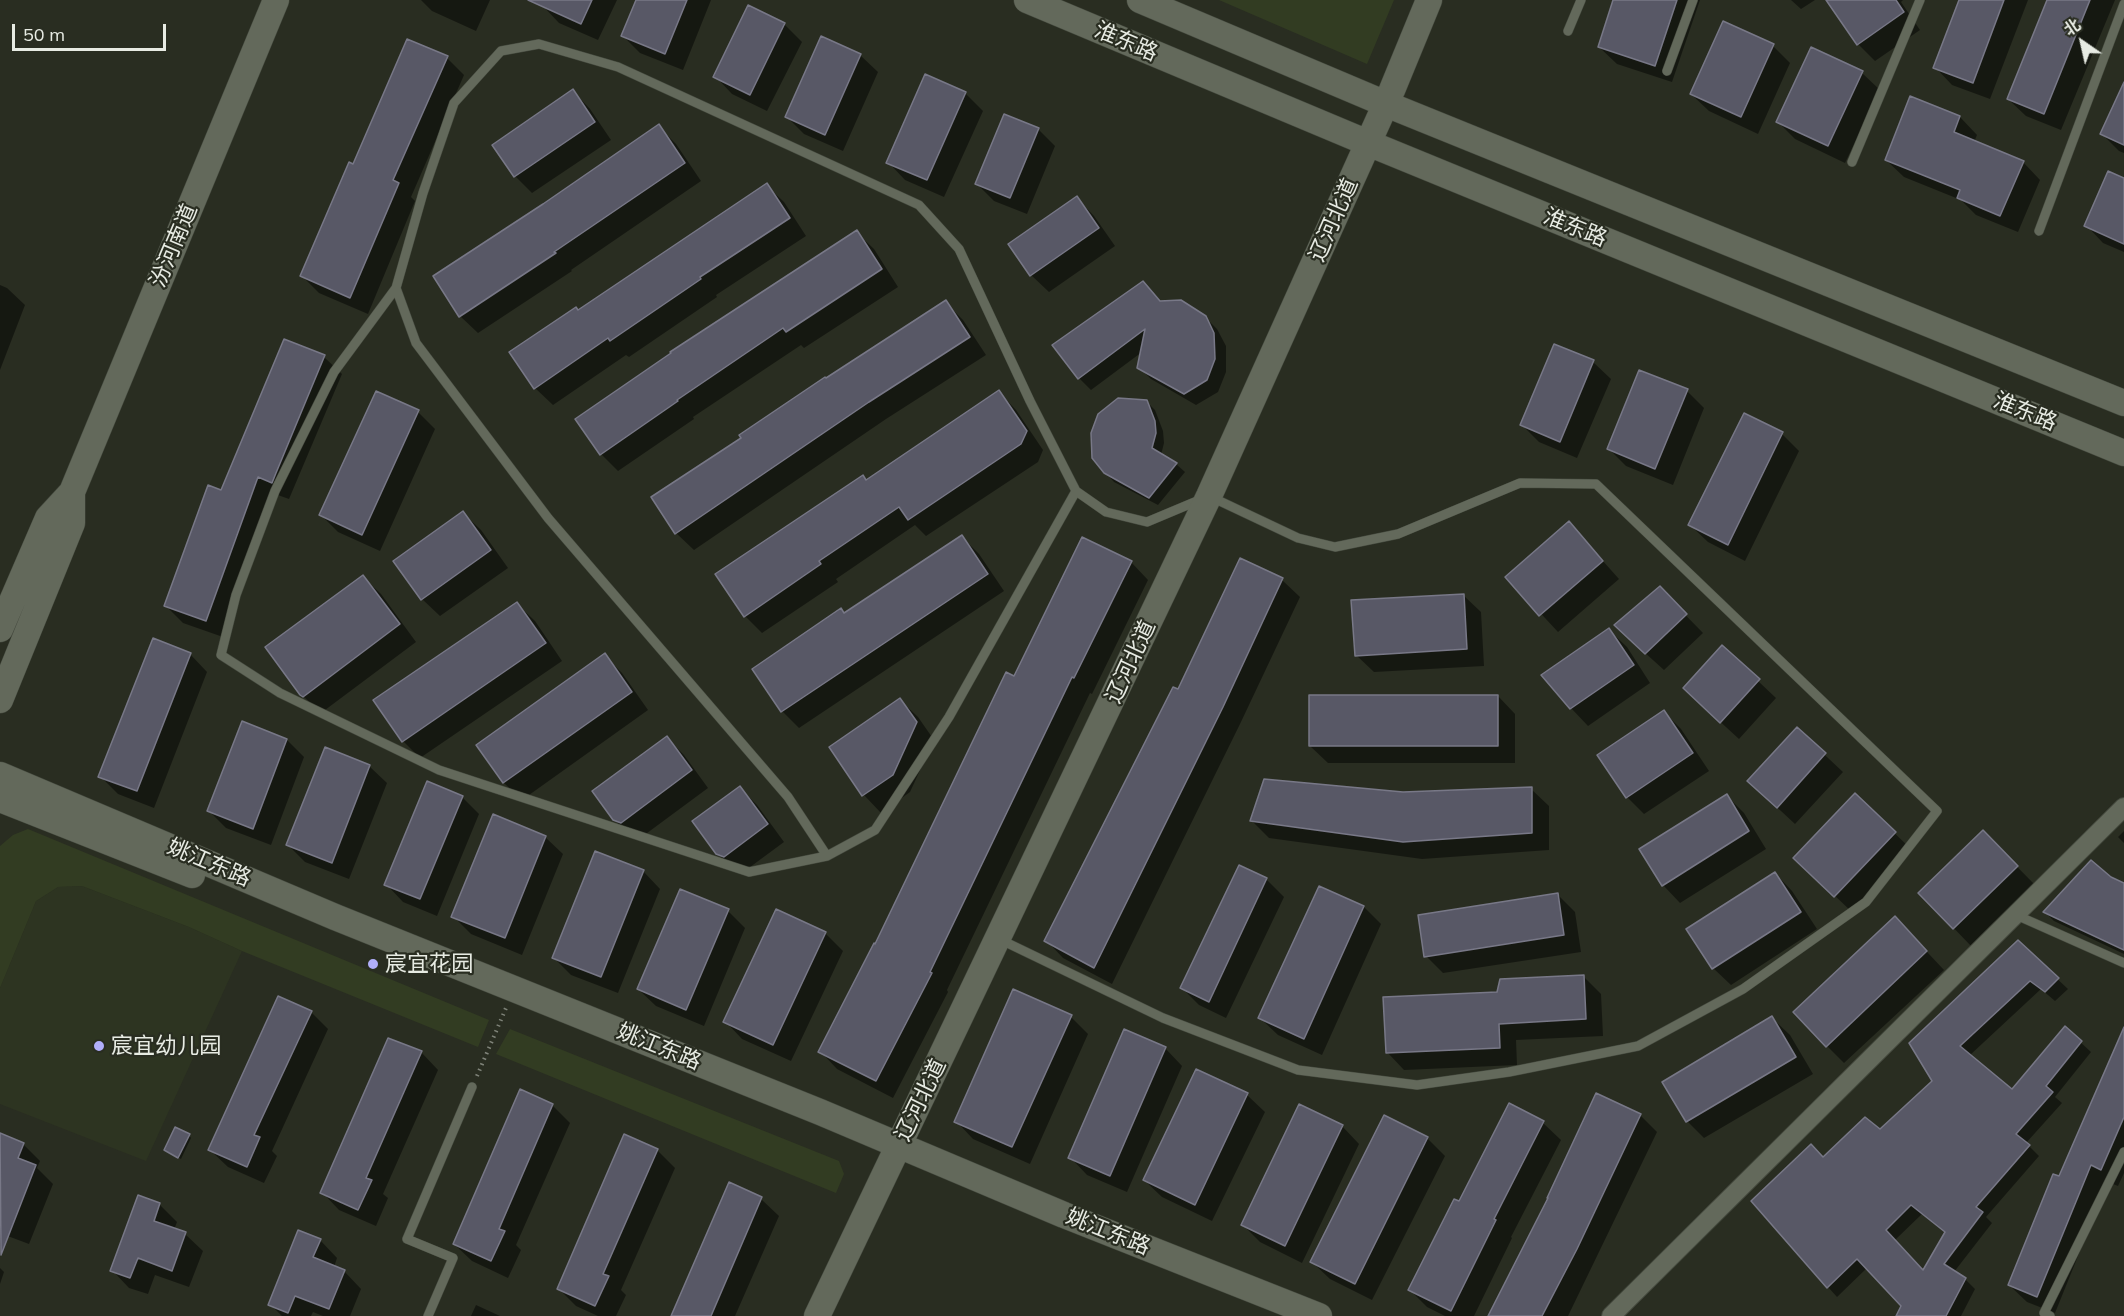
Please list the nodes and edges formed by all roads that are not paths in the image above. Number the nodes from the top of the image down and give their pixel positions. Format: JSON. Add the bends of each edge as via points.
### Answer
{"nodes":[{"id":1,"x":276,"y":0,"type":"edge"},
{"id":2,"x":1027,"y":0,"type":"edge"},
{"id":3,"x":1140,"y":0,"type":"edge"},
{"id":4,"x":1429,"y":0,"type":"edge"},
{"id":5,"x":1581,"y":0,"type":"edge"},
{"id":6,"x":1693,"y":0,"type":"edge"},
{"id":7,"x":1920,"y":0,"type":"edge"},
{"id":8,"x":2124,"y":4,"type":"edge"},
{"id":9,"x":1568,"y":31,"type":"dead end"},
{"id":10,"x":1667,"y":71,"type":"dead end"},
{"id":11,"x":1386,"y":104,"type":"junction"},
{"id":12,"x":1368,"y":143,"type":"junction"},
{"id":13,"x":1852,"y":162,"type":"dead end"},
{"id":14,"x":2039,"y":231,"type":"dead end"},
{"id":15,"x":396,"y":288,"type":"junction"},
{"id":16,"x":2124,"y":403,"type":"edge"},
{"id":17,"x":2124,"y":453,"type":"edge"},
{"id":18,"x":1076,"y":491,"type":"junction"},
{"id":19,"x":72,"y":492,"type":"junction"},
{"id":20,"x":1209,"y":496,"type":"junction"},
{"id":21,"x":0,"y":629,"type":"edge"},
{"id":22,"x":0,"y":700,"type":"edge"},
{"id":23,"x":0,"y":775,"type":"edge"},
{"id":24,"x":0,"y":799,"type":"edge"},
{"id":25,"x":2124,"y":807,"type":"edge"},
{"id":26,"x":827,"y":856,"type":"junction"},
{"id":27,"x":2016,"y":915,"type":"junction"},
{"id":28,"x":999,"y":939,"type":"junction"},
{"id":29,"x":2124,"y":963,"type":"edge"},
{"id":30,"x":472,"y":1087,"type":"road end"},
{"id":31,"x":896,"y":1152,"type":"junction"},
{"id":32,"x":2124,"y":1152,"type":"edge"},
{"id":33,"x":428,"y":1316,"type":"edge"},
{"id":34,"x":817,"y":1316,"type":"edge"},
{"id":35,"x":1279,"y":1316,"type":"edge"},
{"id":36,"x":1319,"y":1316,"type":"edge"},
{"id":37,"x":1611,"y":1316,"type":"edge"},
{"id":38,"x":2050,"y":1316,"type":"edge"}],
"edges":[{"from":1,"to":19,"type":"street","name":"汾河南道"},
{"from":2,"to":12,"type":"street","name":"淮东路"},
{"from":3,"to":11,"type":"street","name":"淮东路"},
{"from":4,"to":11,"type":"street","name":"辽河北道"},
{"from":5,"to":9,"type":"lane"},
{"from":6,"to":10,"type":"lane"},
{"from":7,"to":13,"type":"lane"},
{"from":8,"to":14,"type":"lane"},
{"from":11,"to":12,"type":"street","name":"辽河北道"},
{"from":11,"to":16,"type":"street","name":"淮东路"},
{"from":12,"to":17,"type":"street","name":"淮东路"},
{"from":12,"to":20,"type":"street","name":"辽河北道"},
{"from":15,"to":18,"type":"lane","via":[[454,103],[501,51],[539,44],[618,67],[919,205],[959,249]]},
{"from":15,"to":26,"type":"lane","via":[[416,343],[548,518],[788,797]]},
{"from":15,"to":26,"type":"lane","via":[[334,372],[275,490],[236,595],[221,654],[280,693],[439,770],[749,872]]},
{"from":18,"to":20,"type":"lane","via":[[1106,512],[1147,522]]},
{"from":18,"to":26,"type":"lane","via":[[949,717],[875,830]]},
{"from":19,"to":21,"type":"street","name":"汾河南道","via":[[48,518]]},
{"from":19,"to":22,"type":"street","name":"汾河南道","via":[[72,523]]},
{"from":20,"to":28,"type":"street","name":"辽河北道"},
{"from":20,"to":28,"type":"lane","via":[[1298,538],[1335,547],[1398,534],[1520,483],[1596,484],[1937,811],[1866,902],[1743,989],[1638,1046],[1497,1074],[1417,1085],[1298,1070],[1163,1018]]},
{"from":23,"to":31,"type":"street","name":"姚江东路"},
{"from":24,"to":31,"type":"street","name":"姚江东路"},
{"from":25,"to":27,"type":"street"},
{"from":27,"to":29,"type":"lane"},
{"from":27,"to":37,"type":"street"},
{"from":28,"to":31,"type":"street","name":"辽河北道"},
{"from":30,"to":33,"type":"lane","via":[[407,1239],[453,1258]]},
{"from":31,"to":34,"type":"street","name":"辽河北道"},
{"from":31,"to":35,"type":"street","name":"姚江东路","via":[[1166,1272]]},
{"from":31,"to":36,"type":"street","name":"姚江东路"},
{"from":32,"to":38,"type":"lane","via":[[2044,1313]]}]}
